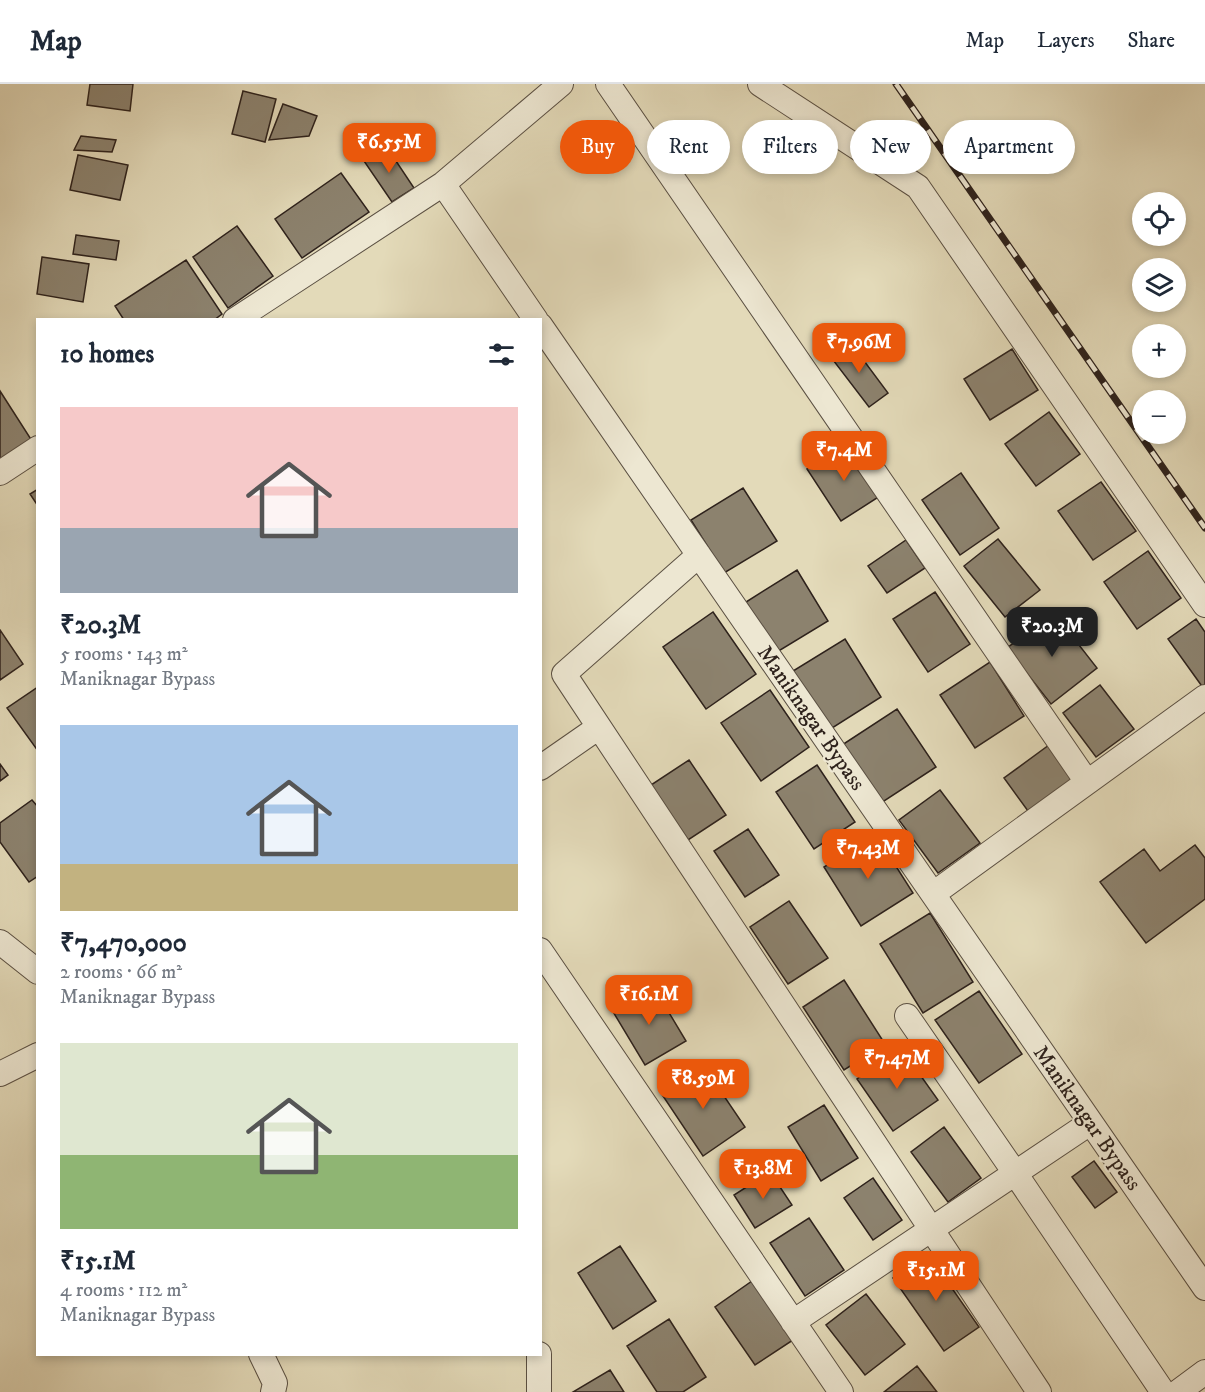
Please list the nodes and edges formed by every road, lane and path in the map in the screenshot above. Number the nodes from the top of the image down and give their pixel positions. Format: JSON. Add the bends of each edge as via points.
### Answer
{"nodes":[{"id":1,"x":561,"y":84,"type":"edge"},
{"id":2,"x":608,"y":84,"type":"edge"},
{"id":3,"x":760,"y":84,"type":"edge"},
{"id":4,"x":443,"y":184,"type":"junction"},
{"id":5,"x":238,"y":318,"type":"edge"},
{"id":6,"x":535,"y":318,"type":"edge"},
{"id":7,"x":542,"y":328,"type":"edge"},
{"id":8,"x":36,"y":449,"type":"edge"},
{"id":9,"x":0,"y":472,"type":"edge"},
{"id":10,"x":699,"y":555,"type":"junction"},
{"id":11,"x":1205,"y":605,"type":"edge"},
{"id":12,"x":1205,"y":697,"type":"edge"},
{"id":13,"x":599,"y":727,"type":"junction"},
{"id":14,"x":542,"y":767,"type":"edge"},
{"id":15,"x":1087,"y":782,"type":"junction"},
{"id":16,"x":933,"y":894,"type":"junction"},
{"id":17,"x":0,"y":942,"type":"edge"},
{"id":18,"x":542,"y":953,"type":"edge"},
{"id":19,"x":36,"y":970,"type":"edge"},
{"id":20,"x":907,"y":1016,"type":"dead end"},
{"id":21,"x":36,"y":1056,"type":"edge"},
{"id":22,"x":0,"y":1074,"type":"edge"},
{"id":23,"x":1090,"y":1123,"type":"junction"},
{"id":24,"x":1016,"y":1173,"type":"junction"},
{"id":25,"x":932,"y":1229,"type":"junction"},
{"id":26,"x":1205,"y":1288,"type":"edge"},
{"id":27,"x":793,"y":1322,"type":"junction"},
{"id":28,"x":262,"y":1356,"type":"edge"},
{"id":29,"x":538,"y":1356,"type":"edge"},
{"id":30,"x":1205,"y":1372,"type":"edge"},
{"id":31,"x":273,"y":1392,"type":"edge"},
{"id":32,"x":538,"y":1392,"type":"edge"},
{"id":33,"x":841,"y":1392,"type":"edge"},
{"id":34,"x":1039,"y":1392,"type":"edge"},
{"id":35,"x":1163,"y":1392,"type":"edge"},
{"id":36,"x":1178,"y":1392,"type":"edge"}],
"edges":[{"from":1,"to":4,"type":"street"},
{"from":2,"to":15,"type":"street"},
{"from":3,"to":11,"type":"street","via":[[918,187]]},
{"from":4,"to":5,"type":"street"},
{"from":4,"to":6,"type":"street"},
{"from":7,"to":10,"type":"street","name":"Maniknagar Bypass"},
{"from":8,"to":9,"type":"street"},
{"from":10,"to":13,"type":"street","via":[[564,674]]},
{"from":10,"to":16,"type":"street","name":"Maniknagar Bypass"},
{"from":12,"to":15,"type":"street"},
{"from":13,"to":14,"type":"street"},
{"from":13,"to":25,"type":"street"},
{"from":15,"to":16,"type":"street"},
{"from":16,"to":23,"type":"street","name":"Maniknagar Bypass"},
{"from":17,"to":19,"type":"street"},
{"from":18,"to":27,"type":"street"},
{"from":20,"to":24,"type":"street"},
{"from":21,"to":22,"type":"street"},
{"from":23,"to":24,"type":"street"},
{"from":23,"to":26,"type":"street","name":"Maniknagar Bypass"},
{"from":24,"to":25,"type":"street"},
{"from":24,"to":35,"type":"street"},
{"from":25,"to":27,"type":"street"},
{"from":25,"to":34,"type":"street"},
{"from":27,"to":33,"type":"street"},
{"from":28,"to":31,"type":"street","via":[[275,1383]]},
{"from":29,"to":32,"type":"street"},
{"from":30,"to":36,"type":"street"}]}
